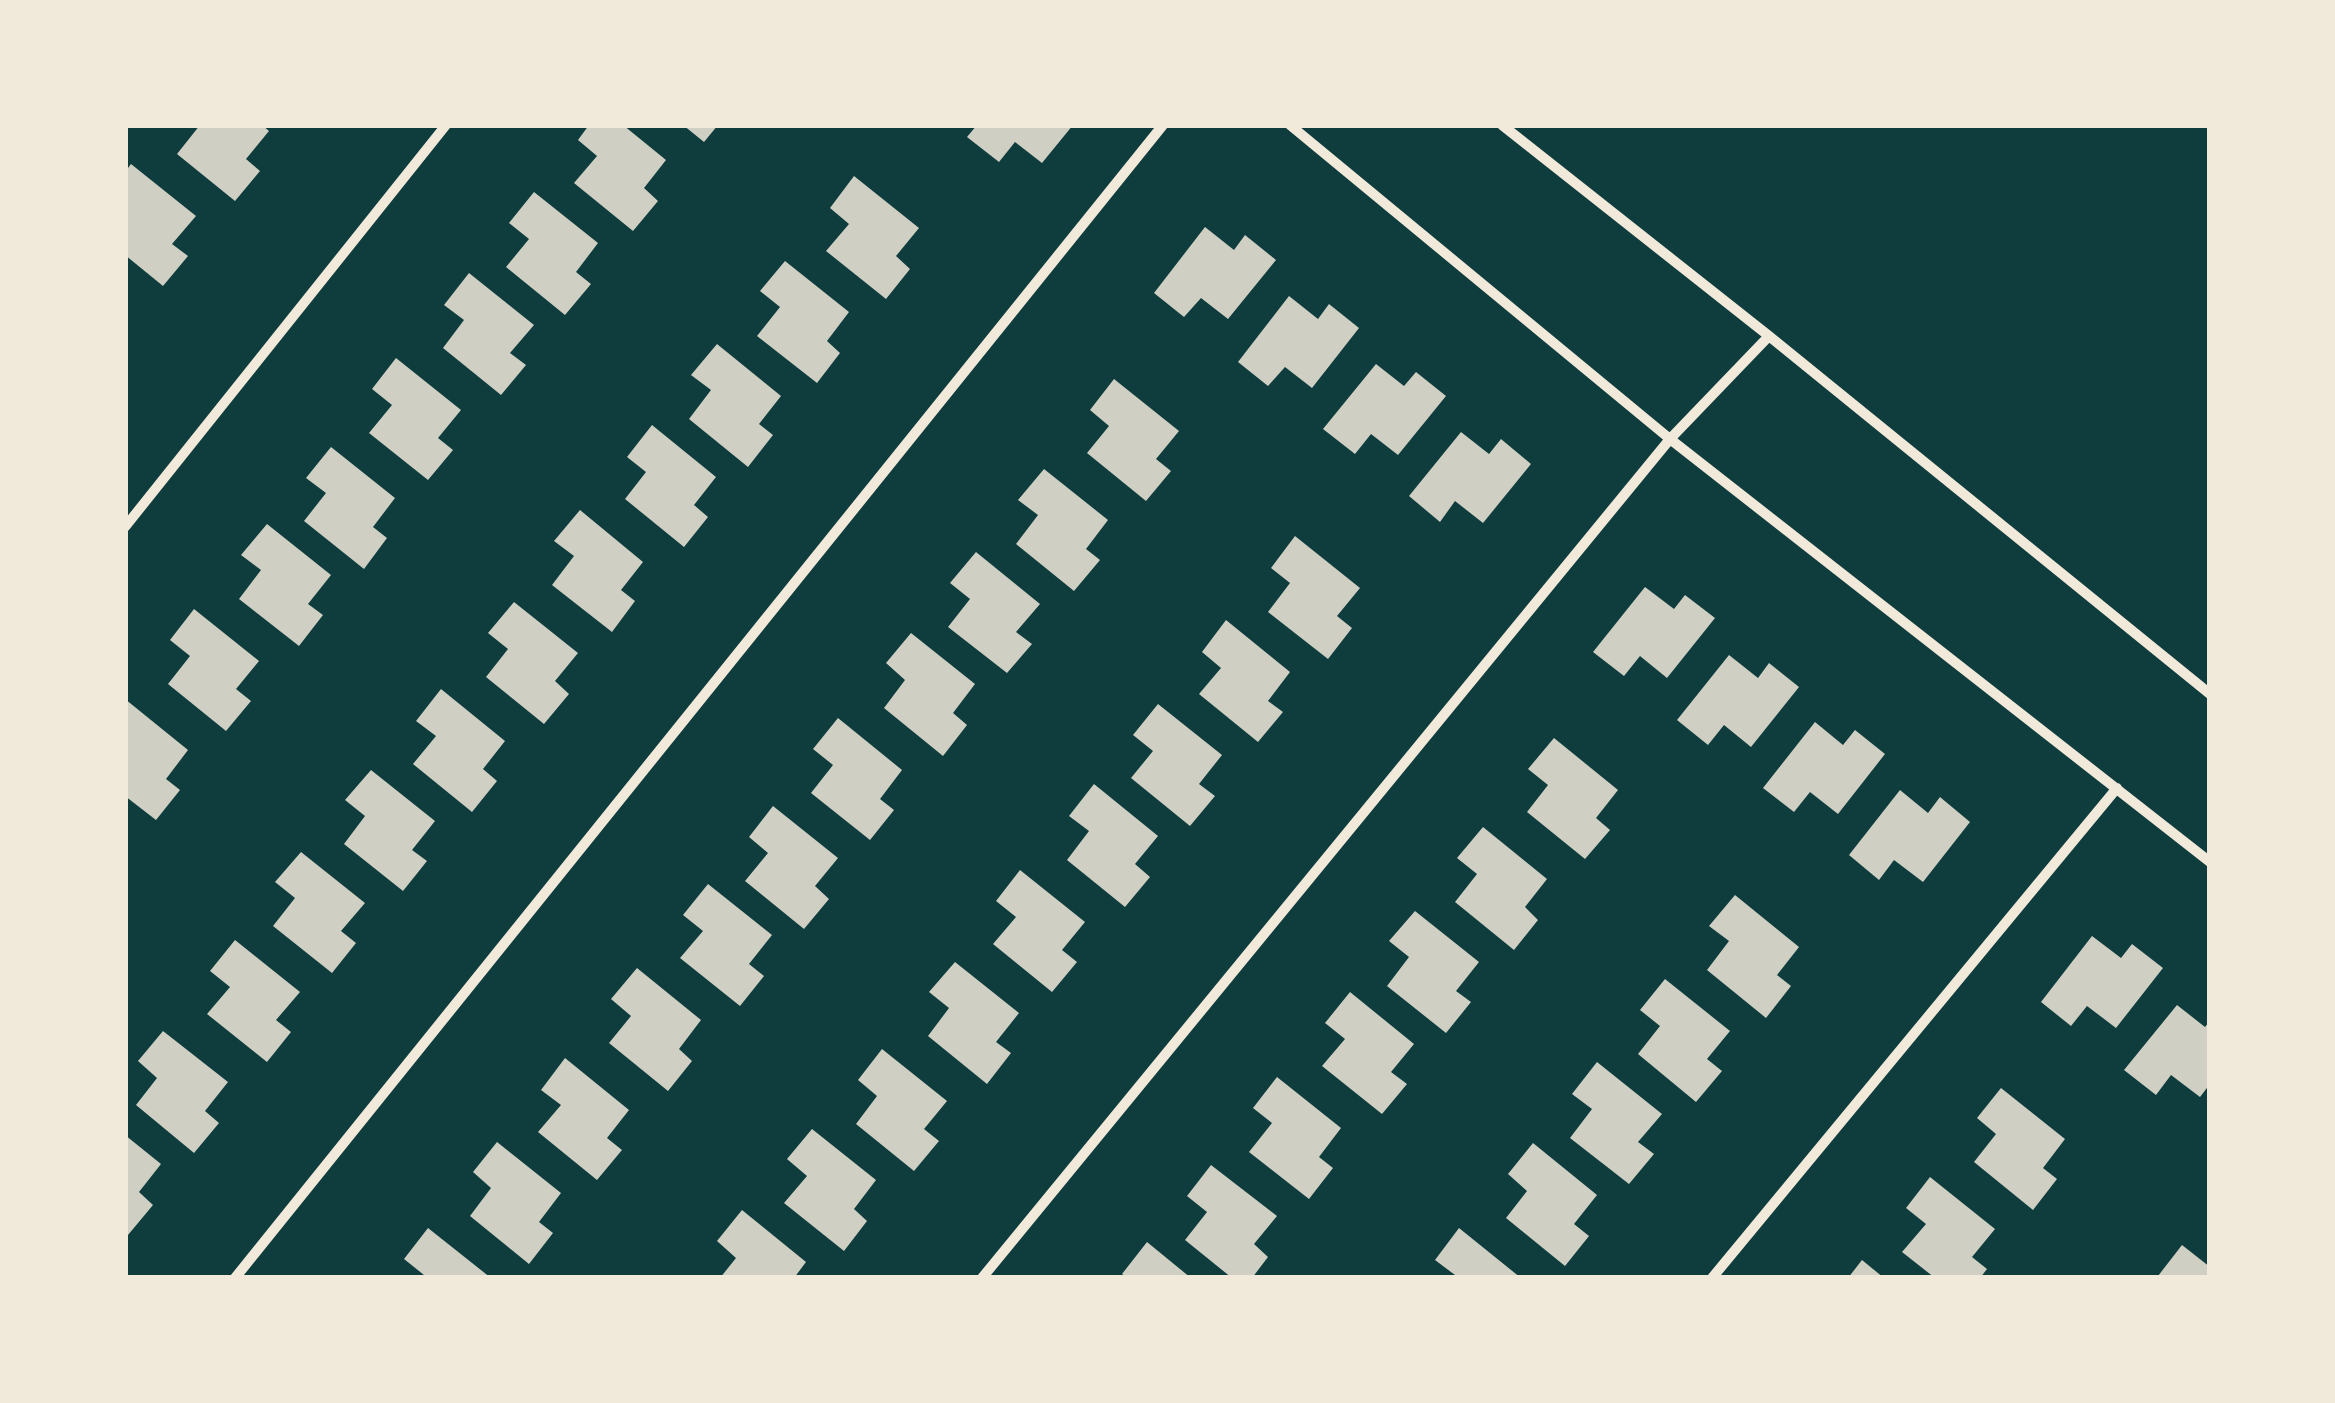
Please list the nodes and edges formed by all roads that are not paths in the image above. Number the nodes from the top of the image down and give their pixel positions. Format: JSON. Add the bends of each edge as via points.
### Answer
{"nodes":[{"id":1,"x":446,"y":125,"type":"edge"},
{"id":2,"x":1162,"y":125,"type":"edge"},
{"id":3,"x":1290,"y":125,"type":"edge"},
{"id":4,"x":1502,"y":125,"type":"edge"},
{"id":5,"x":1769,"y":336,"type":"junction"},
{"id":6,"x":1670,"y":439,"type":"junction"},
{"id":7,"x":125,"y":527,"type":"edge"},
{"id":8,"x":2210,"y":694,"type":"edge"},
{"id":9,"x":2118,"y":788,"type":"junction"},
{"id":10,"x":2210,"y":862,"type":"edge"},
{"id":11,"x":235,"y":1278,"type":"edge"},
{"id":12,"x":982,"y":1278,"type":"edge"},
{"id":13,"x":1712,"y":1278,"type":"edge"}],
"edges":[{"from":1,"to":7,"type":"street"},
{"from":2,"to":11,"type":"street"},
{"from":3,"to":6,"type":"street"},
{"from":4,"to":5,"type":"street"},
{"from":5,"to":6,"type":"street"},
{"from":5,"to":8,"type":"street"},
{"from":6,"to":9,"type":"street"},
{"from":6,"to":12,"type":"street"},
{"from":9,"to":10,"type":"street"},
{"from":9,"to":13,"type":"street"}]}
